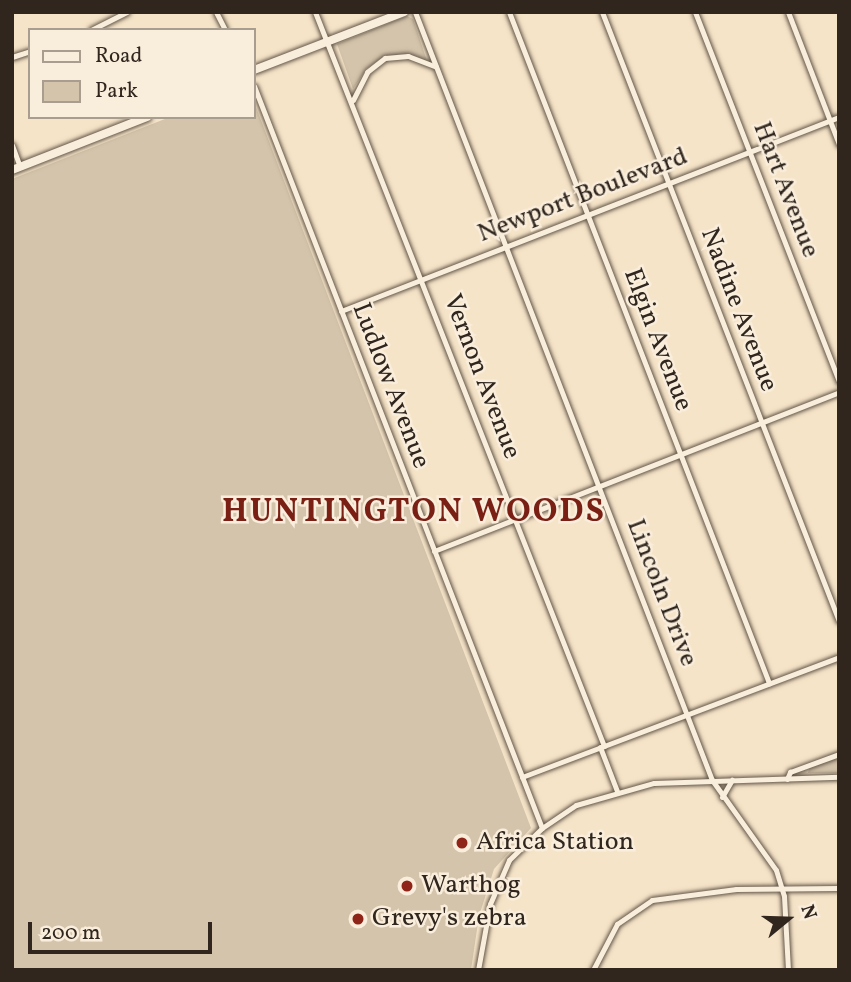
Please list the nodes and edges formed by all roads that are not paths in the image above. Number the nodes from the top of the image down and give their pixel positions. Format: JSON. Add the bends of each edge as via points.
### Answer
{"nodes":[{"id":1,"x":127,"y":12,"type":"edge"},
{"id":2,"x":216,"y":12,"type":"edge"},
{"id":3,"x":315,"y":12,"type":"edge"},
{"id":4,"x":404,"y":12,"type":"edge"},
{"id":5,"x":415,"y":12,"type":"edge"},
{"id":6,"x":509,"y":12,"type":"edge"},
{"id":7,"x":602,"y":12,"type":"edge"},
{"id":8,"x":695,"y":12,"type":"edge"},
{"id":9,"x":788,"y":12,"type":"edge"},
{"id":10,"x":95,"y":28,"type":"edge"},
{"id":11,"x":224,"y":28,"type":"edge"},
{"id":12,"x":330,"y":41,"type":"junction"},
{"id":13,"x":436,"y":67,"type":"junction"},
{"id":14,"x":256,"y":69,"type":"edge"},
{"id":15,"x":256,"y":91,"type":"edge"},
{"id":16,"x":353,"y":100,"type":"junction"},
{"id":17,"x":839,"y":117,"type":"edge"},
{"id":18,"x":142,"y":119,"type":"edge"},
{"id":19,"x":830,"y":120,"type":"junction"},
{"id":20,"x":839,"y":144,"type":"edge"},
{"id":21,"x":12,"y":145,"type":"edge"},
{"id":22,"x":749,"y":152,"type":"junction"},
{"id":23,"x":16,"y":168,"type":"edge"},
{"id":24,"x":669,"y":183,"type":"junction"},
{"id":25,"x":588,"y":215,"type":"junction"},
{"id":26,"x":506,"y":247,"type":"junction"},
{"id":27,"x":423,"y":280,"type":"junction"},
{"id":28,"x":341,"y":311,"type":"junction"},
{"id":29,"x":839,"y":383,"type":"edge"},
{"id":30,"x":839,"y":392,"type":"edge"},
{"id":31,"x":761,"y":423,"type":"junction"},
{"id":32,"x":681,"y":454,"type":"junction"},
{"id":33,"x":598,"y":486,"type":"junction"},
{"id":34,"x":516,"y":519,"type":"junction"},
{"id":35,"x":434,"y":551,"type":"junction"},
{"id":36,"x":839,"y":621,"type":"edge"},
{"id":37,"x":839,"y":657,"type":"edge"},
{"id":38,"x":769,"y":682,"type":"junction"},
{"id":39,"x":687,"y":714,"type":"junction"},
{"id":40,"x":602,"y":746,"type":"junction"},
{"id":41,"x":839,"y":754,"type":"edge"},
{"id":42,"x":804,"y":766,"type":"junction"},
{"id":43,"x":839,"y":777,"type":"edge"},
{"id":44,"x":522,"y":778,"type":"junction"},
{"id":45,"x":787,"y":779,"type":"junction"},
{"id":46,"x":805,"y":779,"type":"junction"},
{"id":47,"x":712,"y":780,"type":"junction"},
{"id":48,"x":732,"y":780,"type":"junction"},
{"id":49,"x":617,"y":791,"type":"junction"},
{"id":50,"x":722,"y":797,"type":"junction"},
{"id":51,"x":542,"y":828,"type":"junction"},
{"id":52,"x":781,"y":886,"type":"junction"},
{"id":53,"x":839,"y":888,"type":"edge"},
{"id":54,"x":478,"y":970,"type":"edge"},
{"id":55,"x":593,"y":970,"type":"edge"},
{"id":56,"x":788,"y":970,"type":"edge"}],
"edges":[{"from":1,"to":10,"type":"street"},
{"from":2,"to":11,"type":"street"},
{"from":3,"to":12,"type":"street","name":"Vernon Avenue"},
{"from":4,"to":12,"type":"street"},
{"from":5,"to":13,"type":"street","name":"Lincoln Drive"},
{"from":6,"to":25,"type":"street","name":"Elgin Avenue"},
{"from":7,"to":24,"type":"street","name":"Nadine Avenue"},
{"from":8,"to":22,"type":"street","name":"Hart Avenue"},
{"from":9,"to":19,"type":"street"},
{"from":12,"to":14,"type":"street"},
{"from":12,"to":16,"type":"street","name":"Vernon Avenue"},
{"from":13,"to":16,"type":"street","via":[[408,56],[386,58],[366,72]]},
{"from":13,"to":26,"type":"street","name":"Lincoln Drive"},
{"from":15,"to":28,"type":"street","name":"Ludlow Avenue"},
{"from":16,"to":27,"type":"street","name":"Vernon Avenue"},
{"from":17,"to":19,"type":"street","name":"Newport Boulevard"},
{"from":18,"to":23,"type":"street"},
{"from":19,"to":20,"type":"street"},
{"from":19,"to":22,"type":"street","name":"Newport Boulevard"},
{"from":21,"to":23,"type":"street"},
{"from":22,"to":24,"type":"street","name":"Newport Boulevard"},
{"from":22,"to":29,"type":"street","name":"Hart Avenue"},
{"from":24,"to":25,"type":"street","name":"Newport Boulevard"},
{"from":24,"to":31,"type":"street","name":"Nadine Avenue"},
{"from":25,"to":26,"type":"street","name":"Newport Boulevard"},
{"from":25,"to":32,"type":"street","name":"Elgin Avenue"},
{"from":26,"to":27,"type":"street","name":"Newport Boulevard"},
{"from":26,"to":33,"type":"street","name":"Lincoln Drive"},
{"from":27,"to":28,"type":"street","name":"Newport Boulevard"},
{"from":27,"to":34,"type":"street","name":"Vernon Avenue"},
{"from":28,"to":35,"type":"street","name":"Ludlow Avenue"},
{"from":30,"to":31,"type":"street"},
{"from":31,"to":32,"type":"street"},
{"from":31,"to":36,"type":"street","name":"Nadine Avenue"},
{"from":32,"to":33,"type":"street"},
{"from":32,"to":38,"type":"street","name":"Elgin Avenue"},
{"from":33,"to":34,"type":"street"},
{"from":33,"to":39,"type":"street","name":"Lincoln Drive"},
{"from":34,"to":35,"type":"street"},
{"from":34,"to":40,"type":"street","name":"Vernon Avenue"},
{"from":35,"to":44,"type":"street","name":"Ludlow Avenue"},
{"from":37,"to":38,"type":"street"},
{"from":38,"to":39,"type":"street"},
{"from":39,"to":40,"type":"street"},
{"from":39,"to":47,"type":"street","name":"Lincoln Drive"},
{"from":40,"to":44,"type":"street"},
{"from":40,"to":49,"type":"street","name":"Vernon Avenue"},
{"from":41,"to":42,"type":"street"},
{"from":42,"to":45,"type":"street"},
{"from":42,"to":46,"type":"street"},
{"from":43,"to":46,"type":"street"},
{"from":44,"to":51,"type":"street","name":"Ludlow Avenue"},
{"from":45,"to":46,"type":"street"},
{"from":45,"to":48,"type":"street"},
{"from":47,"to":48,"type":"street"},
{"from":47,"to":49,"type":"street"},
{"from":47,"to":50,"type":"street","name":"Lincoln Drive"},
{"from":48,"to":50,"type":"street"},
{"from":49,"to":51,"type":"street","via":[[576,805]]},
{"from":50,"to":52,"type":"street","name":"Lincoln Drive","via":[[769,856]]},
{"from":51,"to":54,"type":"street","via":[[513,854],[497,881]]},
{"from":52,"to":53,"type":"street"},
{"from":52,"to":55,"type":"street","via":[[698,891],[646,902],[617,924]]},
{"from":52,"to":56,"type":"street","name":"Lincoln Drive"}]}
